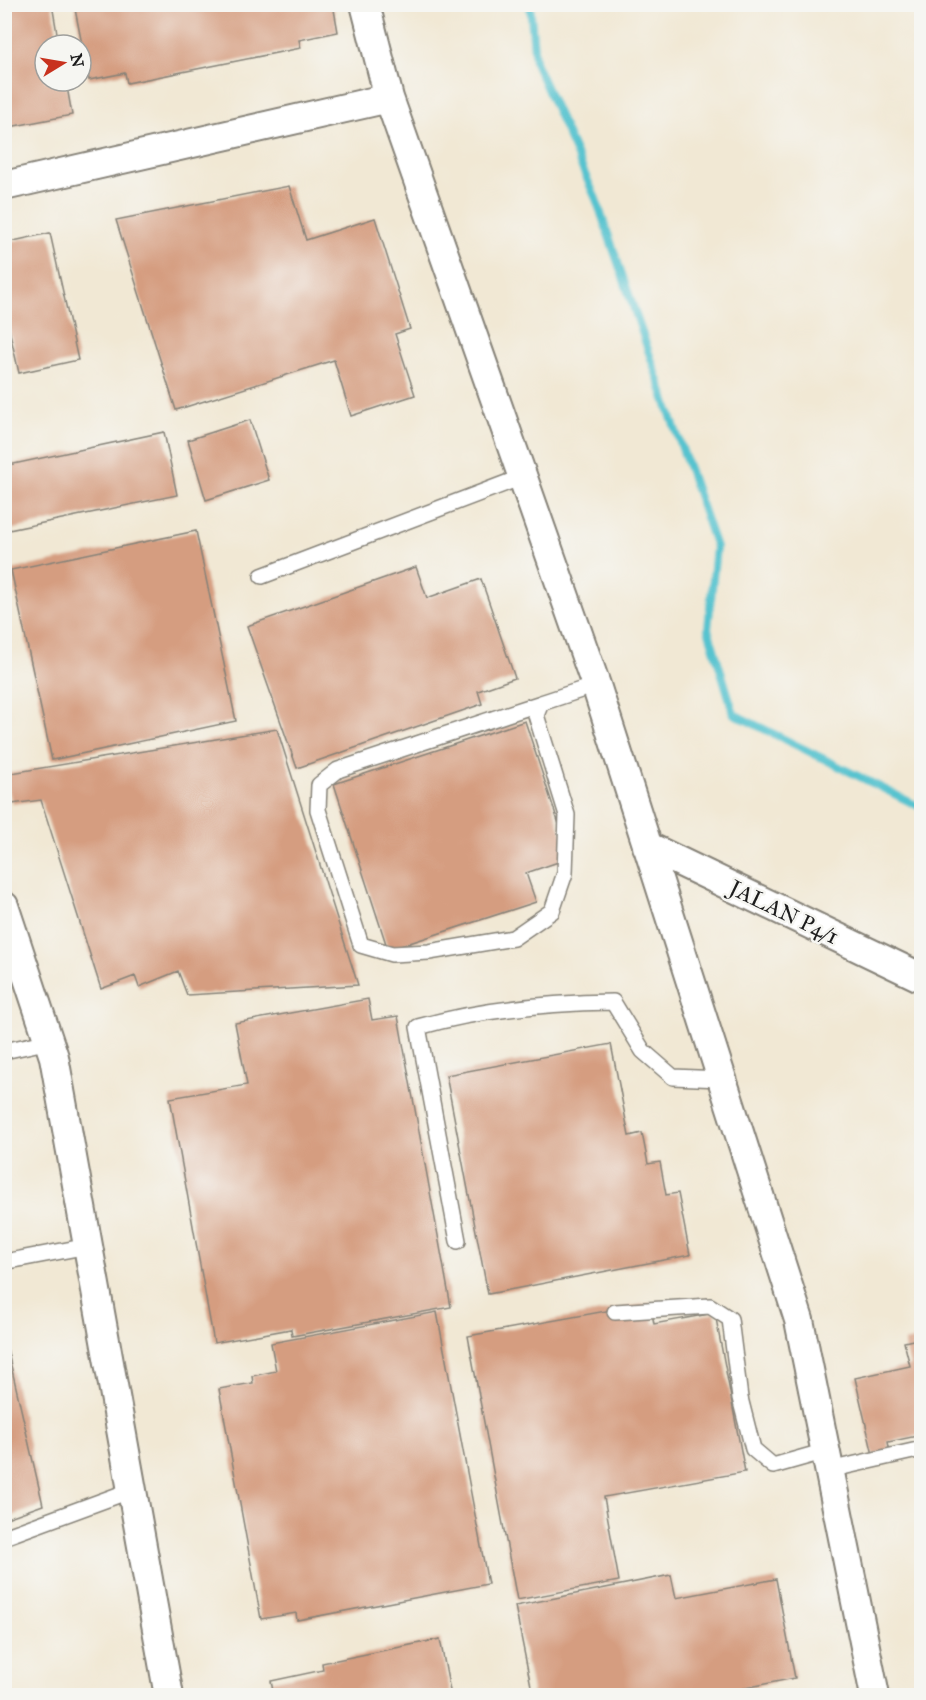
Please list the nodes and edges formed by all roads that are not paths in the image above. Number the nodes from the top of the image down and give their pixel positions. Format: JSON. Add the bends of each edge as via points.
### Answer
{"nodes":[{"id":1,"x":365,"y":4,"type":"edge"},
{"id":2,"x":388,"y":99,"type":"junction"},
{"id":3,"x":4,"y":186,"type":"edge"},
{"id":4,"x":522,"y":477,"type":"junction"},
{"id":5,"x":262,"y":576,"type":"dead end"},
{"id":6,"x":596,"y":685,"type":"junction"},
{"id":7,"x":541,"y":703,"type":"junction"},
{"id":8,"x":647,"y":846,"type":"junction"},
{"id":9,"x":4,"y":906,"type":"edge"},
{"id":10,"x":921,"y":978,"type":"edge"},
{"id":11,"x":50,"y":1041,"type":"junction"},
{"id":12,"x":4,"y":1051,"type":"edge"},
{"id":13,"x":721,"y":1079,"type":"junction"},
{"id":14,"x":458,"y":1241,"type":"dead end"},
{"id":15,"x":88,"y":1246,"type":"junction"},
{"id":16,"x":4,"y":1262,"type":"edge"},
{"id":17,"x":615,"y":1312,"type":"dead end"},
{"id":18,"x":921,"y":1449,"type":"edge"},
{"id":19,"x":827,"y":1461,"type":"junction"},
{"id":20,"x":132,"y":1490,"type":"junction"},
{"id":21,"x":4,"y":1537,"type":"edge"},
{"id":22,"x":169,"y":1695,"type":"edge"},
{"id":23,"x":875,"y":1695,"type":"edge"}],
"edges":[{"from":1,"to":2,"type":"street"},
{"from":2,"to":3,"type":"street"},
{"from":2,"to":4,"type":"street"},
{"from":4,"to":5,"type":"lane"},
{"from":4,"to":6,"type":"street"},
{"from":6,"to":7,"type":"lane"},
{"from":6,"to":8,"type":"street"},
{"from":7,"to":7,"type":"lane","via":[[536,715],[567,815],[565,873],[552,911],[513,938],[392,954],[361,945],[318,810],[319,785],[338,770]]},
{"from":8,"to":10,"type":"street","name":"JALAN P4/1"},
{"from":8,"to":13,"type":"street"},
{"from":9,"to":11,"type":"street"},
{"from":11,"to":12,"type":"lane"},
{"from":11,"to":15,"type":"street"},
{"from":13,"to":14,"type":"lane","via":[[673,1077],[643,1051],[613,1002],[554,1003],[444,1019],[418,1027]]},
{"from":13,"to":19,"type":"street","via":[[799,1320]]},
{"from":15,"to":16,"type":"lane"},
{"from":15,"to":20,"type":"street"},
{"from":17,"to":19,"type":"lane","via":[[710,1306],[730,1318],[740,1398],[753,1449],[773,1466]]},
{"from":18,"to":19,"type":"lane"},
{"from":19,"to":23,"type":"street"},
{"from":20,"to":21,"type":"lane"},
{"from":20,"to":22,"type":"street"}]}
